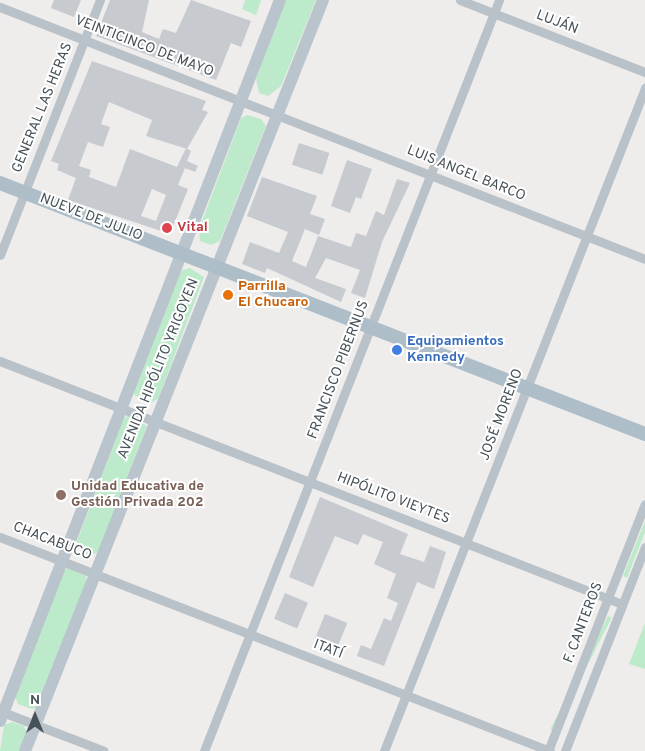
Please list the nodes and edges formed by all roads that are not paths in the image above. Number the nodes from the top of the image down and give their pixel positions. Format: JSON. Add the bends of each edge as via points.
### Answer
{"nodes":[{"id":1,"x":100,"y":0,"type":"edge"},
{"id":2,"x":280,"y":0,"type":"edge"},
{"id":3,"x":323,"y":0,"type":"edge"},
{"id":4,"x":460,"y":0,"type":"edge"},
{"id":5,"x":499,"y":0,"type":"edge"},
{"id":6,"x":0,"y":6,"type":"edge"},
{"id":7,"x":494,"y":13,"type":"junction"},
{"id":8,"x":85,"y":39,"type":"junction"},
{"id":9,"x":645,"y":72,"type":"edge"},
{"id":10,"x":645,"y":88,"type":"edge"},
{"id":11,"x":242,"y":100,"type":"junction"},
{"id":12,"x":277,"y":114,"type":"junction"},
{"id":13,"x":430,"y":174,"type":"junction"},
{"id":14,"x":0,"y":183,"type":"edge"},
{"id":15,"x":24,"y":192,"type":"junction"},
{"id":16,"x":587,"y":236,"type":"junction"},
{"id":17,"x":183,"y":253,"type":"junction"},
{"id":18,"x":0,"y":255,"type":"edge"},
{"id":19,"x":645,"y":259,"type":"edge"},
{"id":20,"x":217,"y":266,"type":"junction"},
{"id":21,"x":370,"y":327,"type":"junction"},
{"id":22,"x":0,"y":361,"type":"edge"},
{"id":23,"x":527,"y":388,"type":"junction"},
{"id":24,"x":121,"y":407,"type":"junction"},
{"id":25,"x":153,"y":419,"type":"junction"},
{"id":26,"x":645,"y":434,"type":"edge"},
{"id":27,"x":310,"y":481,"type":"junction"},
{"id":28,"x":645,"y":504,"type":"edge"},
{"id":29,"x":0,"y":537,"type":"edge"},
{"id":30,"x":466,"y":542,"type":"junction"},
{"id":31,"x":645,"y":547,"type":"edge"},
{"id":32,"x":61,"y":560,"type":"junction"},
{"id":33,"x":95,"y":574,"type":"junction"},
{"id":34,"x":608,"y":598,"type":"junction"},
{"id":35,"x":622,"y":604,"type":"junction"},
{"id":36,"x":250,"y":634,"type":"junction"},
{"id":37,"x":406,"y":695,"type":"junction"},
{"id":38,"x":1,"y":715,"type":"edge"},
{"id":39,"x":35,"y":725,"type":"junction"},
{"id":40,"x":25,"y":751,"type":"edge"},
{"id":41,"x":104,"y":751,"type":"edge"},
{"id":42,"x":204,"y":751,"type":"edge"},
{"id":43,"x":384,"y":751,"type":"edge"},
{"id":44,"x":549,"y":751,"type":"edge"},
{"id":45,"x":565,"y":751,"type":"edge"}],
"edges":[{"from":1,"to":8,"type":"street","name":"GENERAL LAS HERAS"},
{"from":2,"to":11,"type":"main road","name":"AVENIDA HIPÓLITO YRIGOYEN"},
{"from":3,"to":12,"type":"main road","name":"AVENIDA HIPÓLITO YRIGOYEN"},
{"from":4,"to":7,"type":"street","name":"LUJÁN"},
{"from":5,"to":7,"type":"street","name":"FRANCISCO PIBERNUS"},
{"from":6,"to":8,"type":"street","name":"VEINTICINCO DE MAYO"},
{"from":7,"to":9,"type":"street","name":"LUJÁN"},
{"from":7,"to":13,"type":"street","name":"FRANCISCO PIBERNUS"},
{"from":8,"to":11,"type":"street","name":"VEINTICINCO DE MAYO"},
{"from":8,"to":15,"type":"street","name":"GENERAL LAS HERAS"},
{"from":10,"to":16,"type":"street","name":"JOSÉ MORENO"},
{"from":11,"to":12,"type":"street","name":"VEINTICINCO DE MAYO"},
{"from":11,"to":17,"type":"main road","name":"AVENIDA HIPÓLITO YRIGOYEN"},
{"from":12,"to":13,"type":"street","name":"LUIS ANGEL BARCO"},
{"from":12,"to":20,"type":"main road","name":"AVENIDA HIPÓLITO YRIGOYEN"},
{"from":13,"to":16,"type":"street","name":"LUIS ANGEL BARCO"},
{"from":13,"to":21,"type":"street","name":"FRANCISCO PIBERNUS"},
{"from":14,"to":15,"type":"main road","name":"NUEVE DE JULIO"},
{"from":15,"to":17,"type":"main road","name":"NUEVE DE JULIO"},
{"from":15,"to":18,"type":"street","name":"GENERAL LAS HERAS"},
{"from":16,"to":19,"type":"street","name":"LUIS ANGEL BARCO"},
{"from":16,"to":23,"type":"street","name":"JOSÉ MORENO"},
{"from":17,"to":20,"type":"main road","name":"NUEVE DE JULIO"},
{"from":17,"to":24,"type":"main road","name":"AVENIDA HIPÓLITO YRIGOYEN"},
{"from":20,"to":21,"type":"main road","name":"NUEVE DE JULIO"},
{"from":20,"to":25,"type":"main road","name":"AVENIDA HIPÓLITO YRIGOYEN"},
{"from":21,"to":23,"type":"main road","name":"NUEVE DE JULIO"},
{"from":21,"to":27,"type":"street","name":"FRANCISCO PIBERNUS"},
{"from":22,"to":24,"type":"street","name":"HIPÓLITO VIEYTES"},
{"from":23,"to":26,"type":"main road","name":"NUEVE DE JULIO"},
{"from":23,"to":30,"type":"street","name":"JOSÉ MORENO"},
{"from":24,"to":25,"type":"street","name":"HIPÓLITO VIEYTES"},
{"from":24,"to":32,"type":"main road","name":"AVENIDA HIPÓLITO YRIGOYEN"},
{"from":25,"to":27,"type":"street","name":"HIPÓLITO VIEYTES"},
{"from":25,"to":33,"type":"main road","name":"AVENIDA HIPÓLITO YRIGOYEN"},
{"from":27,"to":30,"type":"street","name":"HIPÓLITO VIEYTES"},
{"from":27,"to":36,"type":"street","name":"FRANCISCO PIBERNUS"},
{"from":28,"to":34,"type":"street","name":"F. CANTEROS"},
{"from":29,"to":32,"type":"street","name":"CHACABUCO"},
{"from":30,"to":34,"type":"street","name":"HIPÓLITO VIEYTES"},
{"from":30,"to":37,"type":"street","name":"JOSÉ MORENO"},
{"from":31,"to":35,"type":"street","name":"F. CANTEROS"},
{"from":32,"to":33,"type":"street","name":"CHACABUCO"},
{"from":32,"to":38,"type":"main road","name":"AVENIDA HIPÓLITO YRIGOYEN"},
{"from":33,"to":36,"type":"street","name":"ITATÍ"},
{"from":33,"to":39,"type":"main road","name":"AVENIDA HIPÓLITO YRIGOYEN"},
{"from":34,"to":35,"type":"street","name":"HIPÓLITO VIEYTES"},
{"from":34,"to":44,"type":"street","name":"F. CANTEROS"},
{"from":35,"to":45,"type":"street","name":"F. CANTEROS"},
{"from":36,"to":37,"type":"street","name":"ITATÍ"},
{"from":36,"to":42,"type":"street","name":"FRANCISCO PIBERNUS"},
{"from":37,"to":43,"type":"street","name":"JOSÉ MORENO"},
{"from":37,"to":44,"type":"street","name":"ITATÍ"},
{"from":38,"to":39,"type":"street"},
{"from":39,"to":40,"type":"main road","name":"AVENIDA HIPÓLITO YRIGOYEN"},
{"from":39,"to":41,"type":"street"}]}
